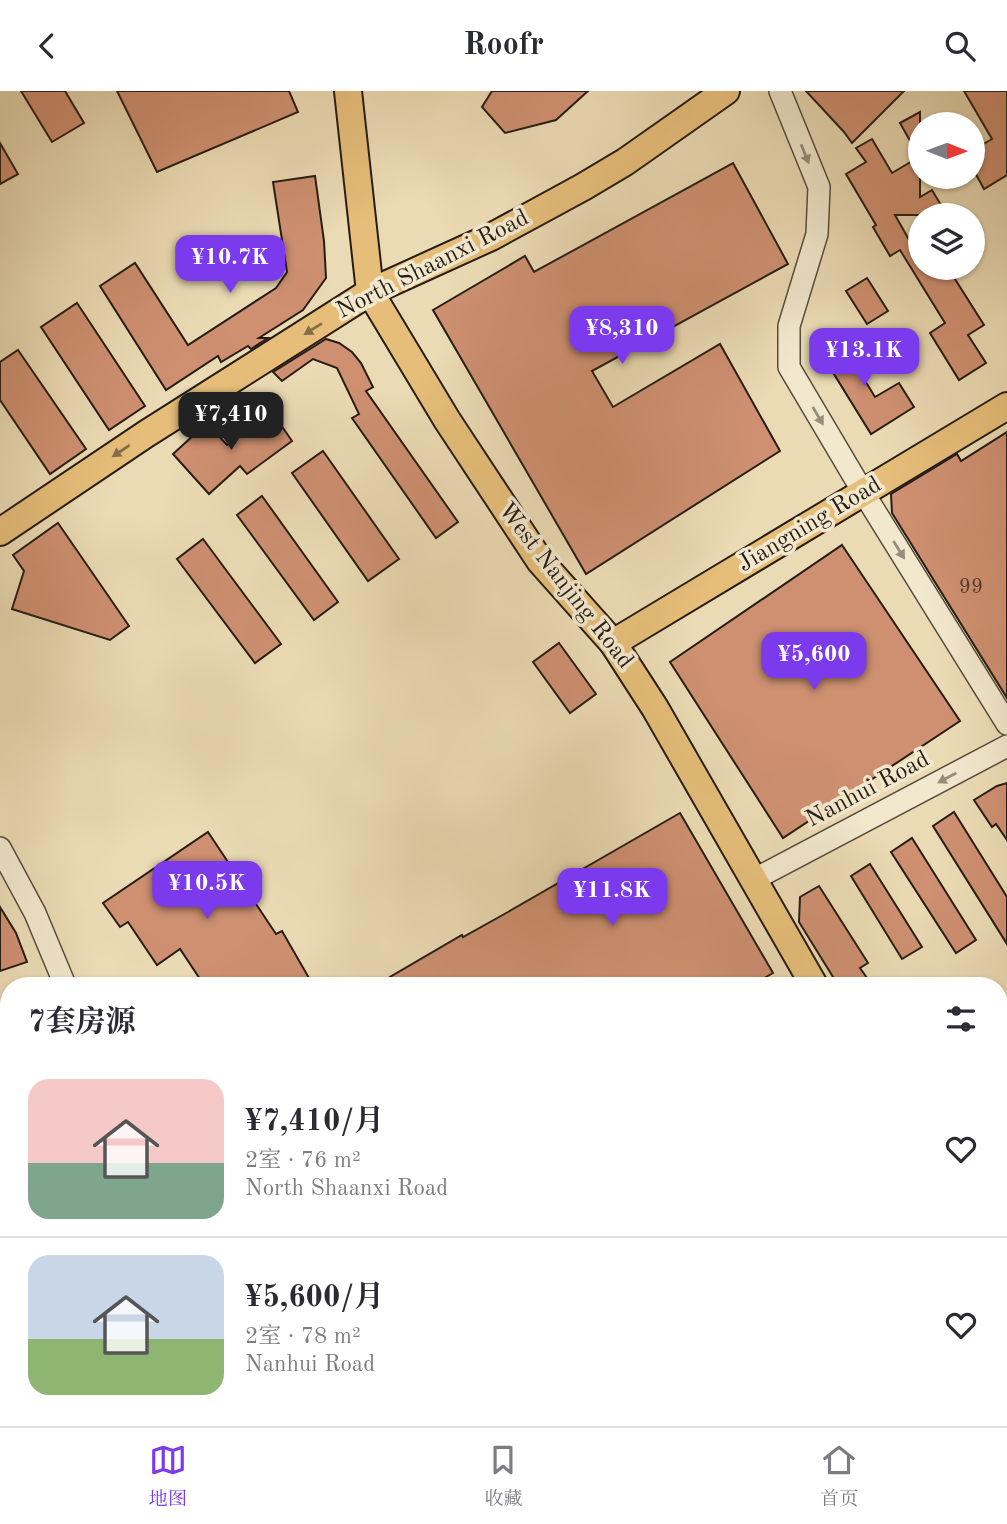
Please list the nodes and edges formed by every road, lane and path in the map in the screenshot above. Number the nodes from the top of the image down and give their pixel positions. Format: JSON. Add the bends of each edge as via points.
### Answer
{"nodes":[{"id":1,"x":348,"y":91,"type":"edge"},
{"id":2,"x":726,"y":91,"type":"edge"},
{"id":3,"x":780,"y":91,"type":"edge"},
{"id":4,"x":370,"y":292,"type":"junction"},
{"id":5,"x":1007,"y":406,"type":"edge"},
{"id":6,"x":863,"y":492,"type":"junction"},
{"id":7,"x":0,"y":532,"type":"edge"},
{"id":8,"x":613,"y":643,"type":"junction"},
{"id":9,"x":1007,"y":724,"type":"edge"},
{"id":10,"x":1007,"y":746,"type":"edge"},
{"id":11,"x":0,"y":848,"type":"edge"},
{"id":12,"x":753,"y":880,"type":"junction"},
{"id":13,"x":62,"y":977,"type":"edge"},
{"id":14,"x":809,"y":977,"type":"edge"}],
"edges":[{"from":1,"to":4,"type":"main road","name":"West Nanjing Road"},
{"from":2,"to":4,"type":"main road","name":"North Shaanxi Road","via":[[583,187],[491,237]]},
{"from":3,"to":6,"type":"street","one_way":true,"via":[[818,187],[817,234],[789,326],[789,367]]},
{"from":4,"to":7,"type":"main road","name":"North Shaanxi Road","one_way":true},
{"from":4,"to":8,"type":"main road","name":"West Nanjing Road","via":[[540,561]]},
{"from":5,"to":6,"type":"main road","name":"Jiangning Road"},
{"from":6,"to":8,"type":"main road","name":"Jiangning Road"},
{"from":6,"to":9,"type":"street","one_way":true},
{"from":8,"to":12,"type":"main road","name":"West Nanjing Road"},
{"from":10,"to":12,"type":"street","name":"Nanhui Road","one_way":true},
{"from":11,"to":13,"type":"street","via":[[35,913]]},
{"from":12,"to":14,"type":"main road","name":"West Nanjing Road"}]}
